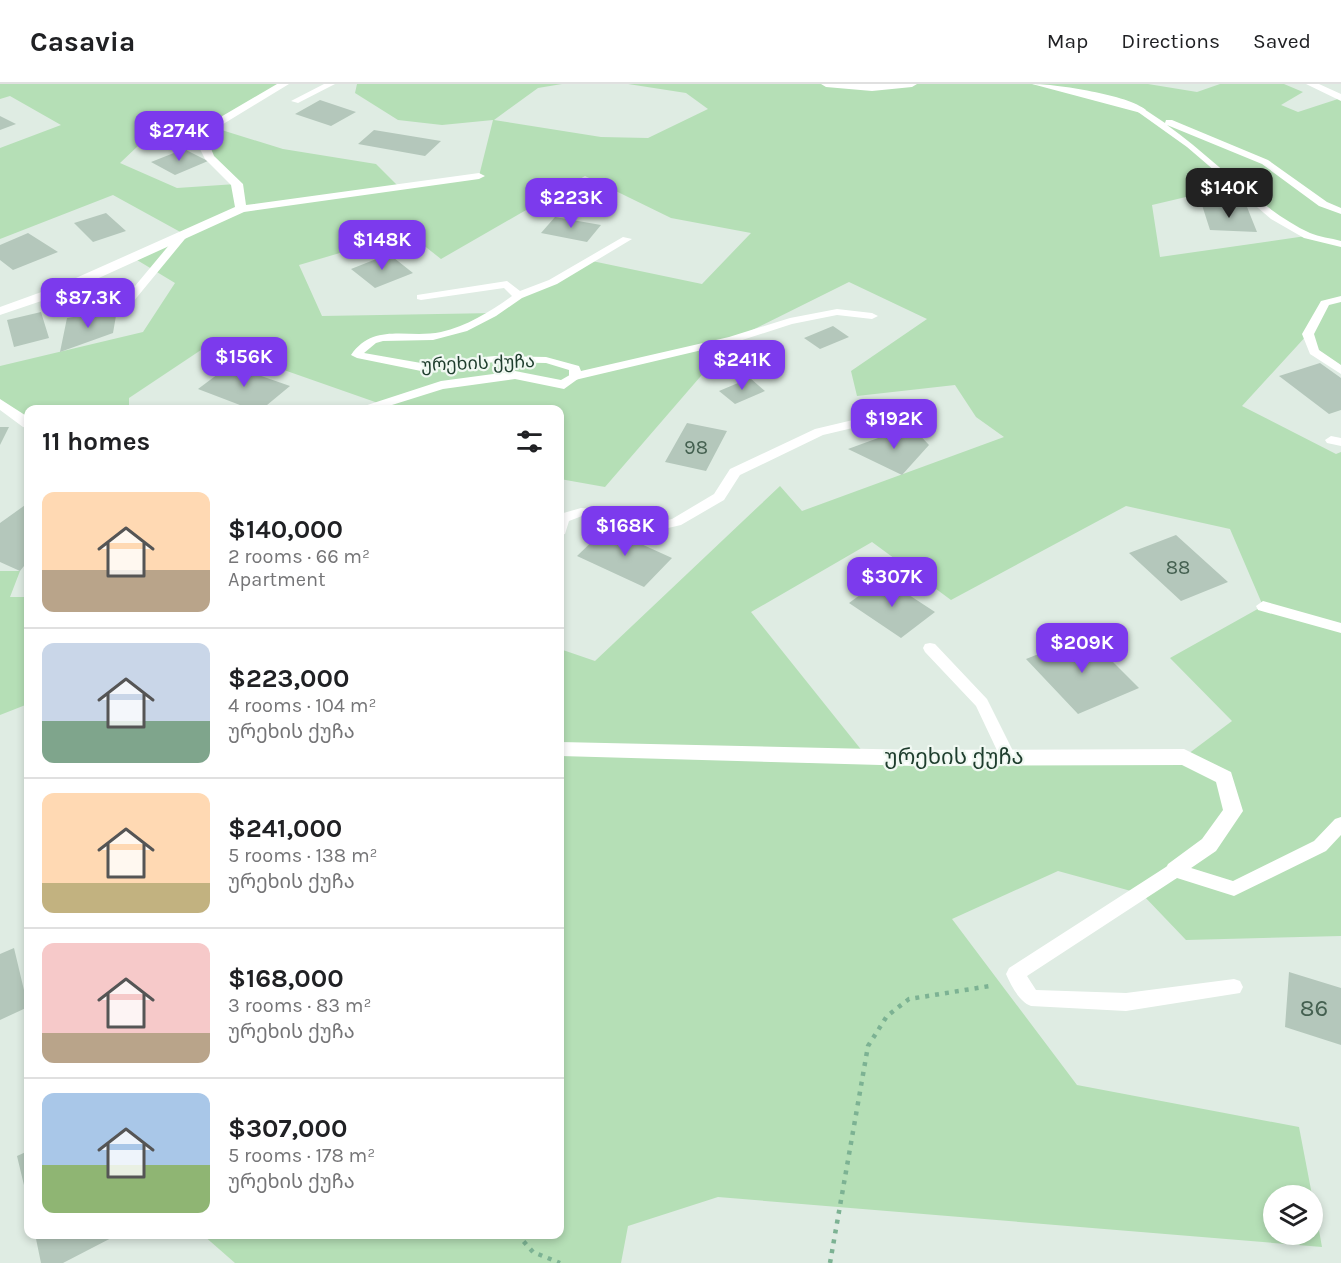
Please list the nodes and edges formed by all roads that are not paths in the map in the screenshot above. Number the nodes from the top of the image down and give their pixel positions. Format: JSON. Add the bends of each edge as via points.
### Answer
{"nodes":[{"id":1,"x":284,"y":84,"type":"edge"},
{"id":2,"x":331,"y":84,"type":"edge"},
{"id":3,"x":826,"y":84,"type":"edge"},
{"id":4,"x":912,"y":84,"type":"edge"},
{"id":5,"x":1037,"y":84,"type":"edge"},
{"id":6,"x":1311,"y":84,"type":"edge"},
{"id":7,"x":1341,"y":98,"type":"edge"},
{"id":8,"x":295,"y":101,"type":"dead end"},
{"id":9,"x":1141,"y":110,"type":"junction"},
{"id":10,"x":479,"y":176,"type":"dead end"},
{"id":11,"x":241,"y":209,"type":"junction"},
{"id":12,"x":1341,"y":211,"type":"edge"},
{"id":13,"x":184,"y":234,"type":"junction"},
{"id":14,"x":627,"y":238,"type":"dead end"},
{"id":15,"x":1341,"y":244,"type":"edge"},
{"id":16,"x":518,"y":296,"type":"junction"},
{"id":17,"x":421,"y":297,"type":"dead end"},
{"id":18,"x":1341,"y":299,"type":"edge"},
{"id":19,"x":129,"y":300,"type":"dead end"},
{"id":20,"x":0,"y":311,"type":"edge"},
{"id":21,"x":872,"y":316,"type":"dead end"},
{"id":22,"x":1341,"y":370,"type":"edge"},
{"id":23,"x":575,"y":376,"type":"junction"},
{"id":24,"x":0,"y":403,"type":"edge"},
{"id":25,"x":375,"y":405,"type":"edge"},
{"id":26,"x":24,"y":421,"type":"edge"},
{"id":27,"x":853,"y":424,"type":"dead end"},
{"id":28,"x":564,"y":517,"type":"edge"},
{"id":29,"x":1263,"y":606,"type":"dead end"},
{"id":30,"x":1341,"y":628,"type":"edge"},
{"id":31,"x":930,"y":648,"type":"dead end"},
{"id":32,"x":564,"y":748,"type":"edge"},
{"id":33,"x":1008,"y":757,"type":"junction"},
{"id":34,"x":1341,"y":824,"type":"edge"},
{"id":35,"x":1175,"y":870,"type":"junction"},
{"id":36,"x":1234,"y":987,"type":"dead end"}],
"edges":[{"from":1,"to":11,"type":"street","via":[[211,127],[202,141],[209,157],[237,184]]},
{"from":2,"to":8,"type":"lane"},
{"from":3,"to":4,"type":"street","via":[[872,88]]},
{"from":5,"to":9,"type":"street"},
{"from":6,"to":7,"type":"street"},
{"from":9,"to":12,"type":"lane","via":[[1264,162],[1323,204]]},
{"from":9,"to":15,"type":"lane","via":[[1190,145],[1275,217],[1308,236]]},
{"from":10,"to":11,"type":"street"},
{"from":11,"to":13,"type":"street"},
{"from":13,"to":19,"type":"lane"},
{"from":13,"to":20,"type":"street","via":[[63,289]]},
{"from":14,"to":16,"type":"lane","via":[[553,282]]},
{"from":16,"to":17,"type":"lane","via":[[507,284]]},
{"from":16,"to":23,"type":"lane","name":"ურეხის ქუჩა","via":[[496,313],[442,335],[371,339],[360,346],[357,355],[421,367],[495,359],[546,360],[575,368]]},
{"from":18,"to":22,"type":"lane","via":[[1325,303],[1308,334],[1314,352]]},
{"from":21,"to":23,"type":"lane","via":[[837,312],[790,321],[732,340]]},
{"from":23,"to":25,"type":"street","name":"ურეხის ქუჩა","via":[[564,385],[515,375],[441,385]]},
{"from":24,"to":26,"type":"street"},
{"from":27,"to":28,"type":"lane","via":[[819,432],[735,472],[719,497],[676,522],[651,528],[621,523],[604,514],[581,512]]},
{"from":29,"to":30,"type":"lane"},
{"from":31,"to":33,"type":"lane","via":[[982,703]]},
{"from":32,"to":33,"type":"street","name":"ურეხის ქუჩა","via":[[906,758]]},
{"from":33,"to":35,"type":"street","name":"ურეხის ქუჩა","via":[[1184,757],[1224,777],[1233,811],[1209,845]]},
{"from":34,"to":35,"type":"lane","via":[[1320,846],[1234,889]]},
{"from":35,"to":36,"type":"lane","via":[[1016,974],[1020,982],[1031,998],[1126,1002]]}]}
